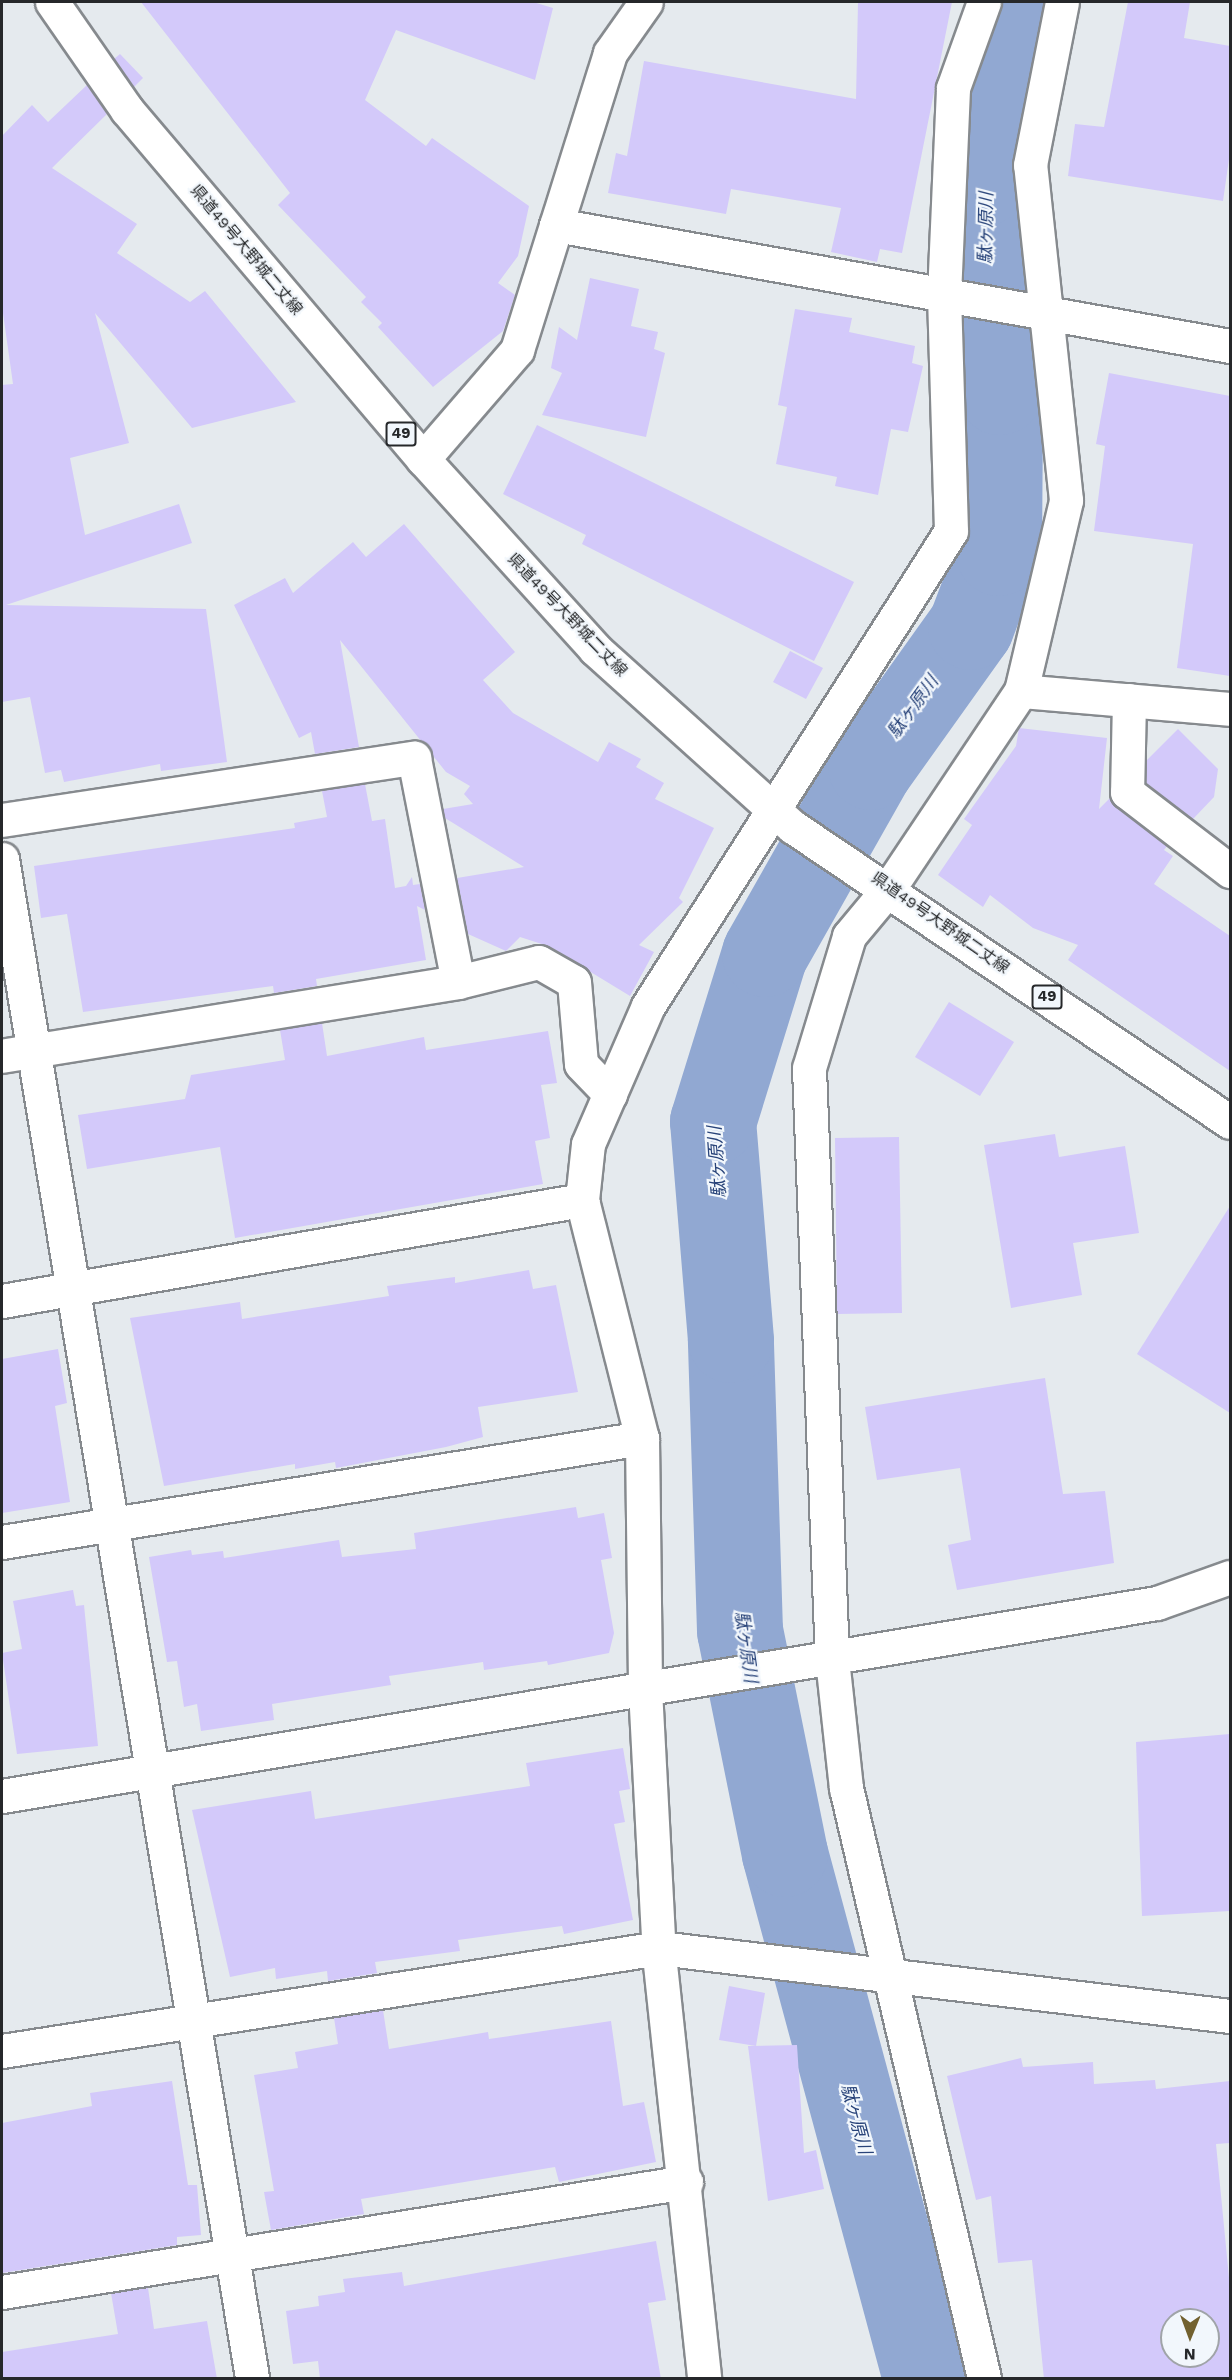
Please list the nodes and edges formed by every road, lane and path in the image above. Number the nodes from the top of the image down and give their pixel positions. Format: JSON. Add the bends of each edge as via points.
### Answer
{"nodes":[{"id":1,"x":52,"y":2,"type":"edge"},
{"id":2,"x":646,"y":2,"type":"edge"},
{"id":3,"x":984,"y":2,"type":"edge"},
{"id":4,"x":1062,"y":2,"type":"edge"},
{"id":5,"x":556,"y":225,"type":"junction"},
{"id":6,"x":955,"y":297,"type":"junction"},
{"id":7,"x":1035,"y":311,"type":"junction"},
{"id":8,"x":1230,"y":346,"type":"edge"},
{"id":9,"x":423,"y":459,"type":"junction"},
{"id":10,"x":1021,"y":691,"type":"junction"},
{"id":11,"x":1129,"y":700,"type":"junction"},
{"id":12,"x":1230,"y":709,"type":"edge"},
{"id":13,"x":781,"y":818,"type":"junction"},
{"id":14,"x":2,"y":819,"type":"edge"},
{"id":15,"x":2,"y":859,"type":"edge"},
{"id":16,"x":1230,"y":871,"type":"edge"},
{"id":17,"x":877,"y":879,"type":"junction"},
{"id":18,"x":458,"y":982,"type":"junction"},
{"id":19,"x":33,"y":1051,"type":"junction"},
{"id":20,"x":2,"y":1056,"type":"edge"},
{"id":21,"x":610,"y":1094,"type":"junction"},
{"id":22,"x":1227,"y":1112,"type":"edge"},
{"id":23,"x":582,"y":1200,"type":"junction"},
{"id":24,"x":73,"y":1290,"type":"junction"},
{"id":25,"x":2,"y":1301,"type":"edge"},
{"id":26,"x":642,"y":1438,"type":"junction"},
{"id":27,"x":112,"y":1524,"type":"junction"},
{"id":28,"x":2,"y":1542,"type":"edge"},
{"id":29,"x":1230,"y":1577,"type":"edge"},
{"id":30,"x":817,"y":1661,"type":"junction"},
{"id":31,"x":645,"y":1689,"type":"junction"},
{"id":32,"x":153,"y":1770,"type":"junction"},
{"id":33,"x":2,"y":1796,"type":"edge"},
{"id":34,"x":659,"y":1948,"type":"junction"},
{"id":35,"x":875,"y":1972,"type":"junction"},
{"id":36,"x":1230,"y":2016,"type":"edge"},
{"id":37,"x":194,"y":2019,"type":"junction"},
{"id":38,"x":2,"y":2051,"type":"edge"},
{"id":39,"x":686,"y":2182,"type":"junction"},
{"id":40,"x":231,"y":2254,"type":"junction"},
{"id":41,"x":2,"y":2292,"type":"edge"},
{"id":42,"x":252,"y":2379,"type":"edge"},
{"id":43,"x":704,"y":2379,"type":"edge"},
{"id":44,"x":984,"y":2379,"type":"edge"}],
"edges":[{"from":1,"to":9,"type":"street","name":"県道49号大野城二丈線","number":"49","via":[[127,110]]},
{"from":2,"to":5,"type":"street","via":[[610,53]]},
{"from":3,"to":6,"type":"street","via":[[953,88]]},
{"from":4,"to":7,"type":"street","via":[[1030,165]]},
{"from":5,"to":6,"type":"street"},
{"from":5,"to":9,"type":"street","via":[[517,350]]},
{"from":6,"to":7,"type":"street"},
{"from":6,"to":13,"type":"street","via":[[951,531]]},
{"from":7,"to":8,"type":"street"},
{"from":7,"to":10,"type":"street","via":[[1066,500]]},
{"from":9,"to":13,"type":"street","name":"県道49号大野城二丈線","number":"49","via":[[595,649]]},
{"from":10,"to":11,"type":"street"},
{"from":10,"to":17,"type":"street"},
{"from":11,"to":12,"type":"street"},
{"from":11,"to":16,"type":"street","via":[[1127,792]]},
{"from":13,"to":17,"type":"street","name":"県道49号大野城二丈線","number":"49"},
{"from":13,"to":21,"type":"street","via":[[648,1006]]},
{"from":14,"to":18,"type":"street","via":[[414,758]]},
{"from":15,"to":19,"type":"street"},
{"from":17,"to":22,"type":"street","name":"県道49号大野城二丈線","number":"49"},
{"from":17,"to":30,"type":"street","via":[[849,936],[809,1068]]},
{"from":18,"to":19,"type":"street"},
{"from":18,"to":21,"type":"street","via":[[539,962],[574,981],[581,1064]]},
{"from":19,"to":20,"type":"street"},
{"from":19,"to":24,"type":"street"},
{"from":21,"to":23,"type":"street","via":[[588,1144]]},
{"from":23,"to":24,"type":"street"},
{"from":23,"to":26,"type":"street"},
{"from":24,"to":25,"type":"street"},
{"from":24,"to":27,"type":"street"},
{"from":26,"to":27,"type":"street"},
{"from":26,"to":31,"type":"street"},
{"from":27,"to":28,"type":"street"},
{"from":27,"to":32,"type":"street"},
{"from":29,"to":30,"type":"street","via":[[1157,1603]]},
{"from":30,"to":31,"type":"street"},
{"from":30,"to":35,"type":"street","via":[[846,1788]]},
{"from":31,"to":32,"type":"street"},
{"from":31,"to":34,"type":"street"},
{"from":32,"to":33,"type":"street"},
{"from":32,"to":37,"type":"street"},
{"from":34,"to":35,"type":"street"},
{"from":34,"to":37,"type":"street"},
{"from":34,"to":39,"type":"street"},
{"from":35,"to":36,"type":"street"},
{"from":35,"to":44,"type":"street"},
{"from":37,"to":38,"type":"street"},
{"from":37,"to":40,"type":"street"},
{"from":39,"to":40,"type":"street"},
{"from":39,"to":43,"type":"street"},
{"from":40,"to":41,"type":"street"},
{"from":40,"to":42,"type":"street"}]}
